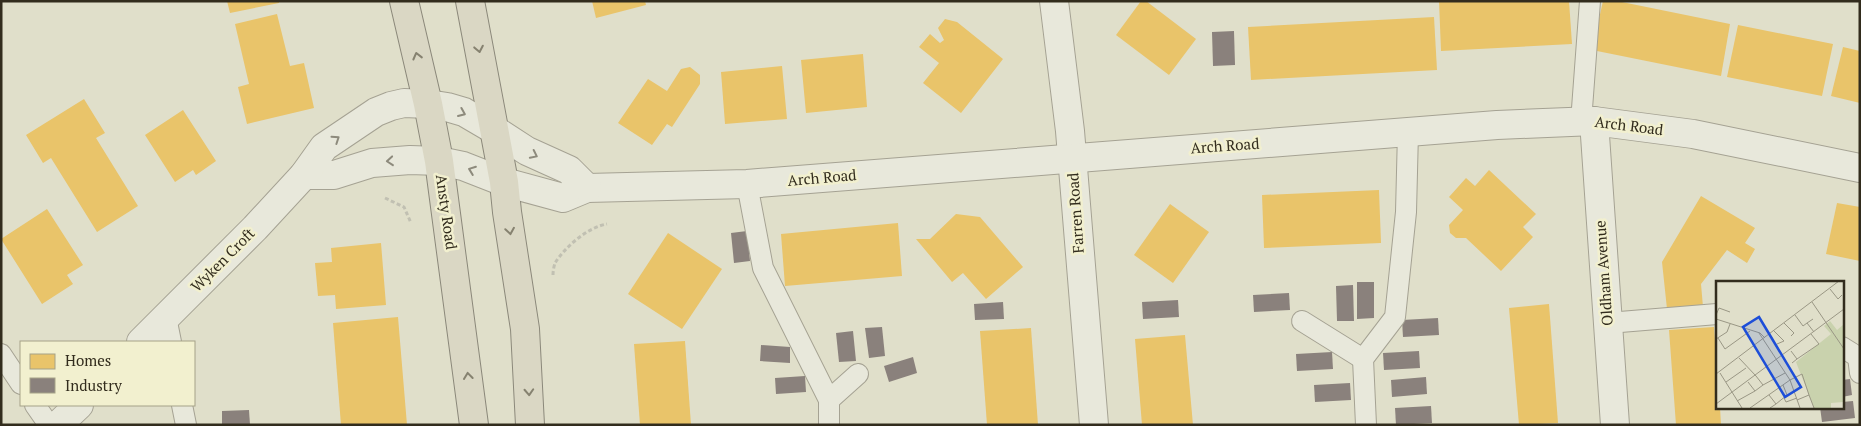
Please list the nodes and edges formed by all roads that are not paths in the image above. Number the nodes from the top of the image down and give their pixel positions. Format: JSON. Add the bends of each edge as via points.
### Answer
{"nodes":[{"id":1,"x":404,"y":1,"type":"edge"},
{"id":2,"x":470,"y":1,"type":"edge"},
{"id":3,"x":1054,"y":1,"type":"edge"},
{"id":4,"x":1590,"y":1,"type":"edge"},
{"id":5,"x":428,"y":104,"type":"junction"},
{"id":6,"x":1588,"y":122,"type":"junction"},
{"id":7,"x":493,"y":129,"type":"junction"},
{"id":8,"x":1408,"y":132,"type":"junction"},
{"id":9,"x":1072,"y":158,"type":"junction"},
{"id":10,"x":439,"y":161,"type":"junction"},
{"id":11,"x":1860,"y":168,"type":"edge"},
{"id":12,"x":304,"y":175,"type":"junction"},
{"id":13,"x":504,"y":182,"type":"junction"},
{"id":14,"x":747,"y":184,"type":"junction"},
{"id":15,"x":588,"y":188,"type":"junction"},
{"id":16,"x":1716,"y":314,"type":"edge"},
{"id":17,"x":1302,"y":321,"type":"dead end"},
{"id":18,"x":1608,"y":323,"type":"junction"},
{"id":19,"x":168,"y":330,"type":"edge"},
{"id":20,"x":143,"y":341,"type":"edge"},
{"id":21,"x":1844,"y":348,"type":"edge"},
{"id":22,"x":1,"y":354,"type":"edge"},
{"id":23,"x":1363,"y":359,"type":"junction"},
{"id":24,"x":1860,"y":373,"type":"edge"},
{"id":25,"x":858,"y":374,"type":"dead end"},
{"id":26,"x":20,"y":382,"type":"edge"},
{"id":27,"x":828,"y":400,"type":"junction"},
{"id":28,"x":37,"y":406,"type":"edge"},
{"id":29,"x":78,"y":406,"type":"edge"},
{"id":30,"x":182,"y":406,"type":"edge"},
{"id":31,"x":49,"y":425,"type":"edge"},
{"id":32,"x":58,"y":425,"type":"edge"},
{"id":33,"x":186,"y":425,"type":"edge"},
{"id":34,"x":474,"y":425,"type":"edge"},
{"id":35,"x":530,"y":425,"type":"edge"},
{"id":36,"x":829,"y":425,"type":"edge"},
{"id":37,"x":1094,"y":425,"type":"edge"},
{"id":38,"x":1366,"y":425,"type":"edge"},
{"id":39,"x":1615,"y":425,"type":"edge"}],
"edges":[{"from":5,"to":1,"type":"highway","name":"Ansty Road","one_way":true},
{"from":2,"to":7,"type":"highway","one_way":true},
{"from":3,"to":9,"type":"street","name":"Farren Road"},
{"from":4,"to":6,"type":"lane"},
{"from":5,"to":7,"type":"street","name":"Wyken Croft","one_way":true,"via":[[464,112]]},
{"from":5,"to":10,"type":"highway","name":"Ansty Road"},
{"from":12,"to":5,"type":"street","name":"Wyken Croft","one_way":true,"via":[[324,147],[376,112],[404,103]]},
{"from":6,"to":8,"type":"street","name":"Arch Road"},
{"from":6,"to":11,"type":"street","name":"Arch Road","via":[[1693,134]]},
{"from":6,"to":18,"type":"street","name":"Oldham Avenue"},
{"from":7,"to":13,"type":"highway"},
{"from":7,"to":15,"type":"street","one_way":true,"via":[[527,151],[569,170]]},
{"from":8,"to":9,"type":"street","name":"Arch Road"},
{"from":8,"to":23,"type":"lane","via":[[1406,212],[1395,316]]},
{"from":9,"to":14,"type":"street","name":"Arch Road"},
{"from":9,"to":37,"type":"street","name":"Farren Road"},
{"from":10,"to":12,"type":"street","one_way":true,"via":[[372,163],[334,175]]},
{"from":13,"to":10,"type":"street","one_way":true,"via":[[463,166]]},
{"from":34,"to":10,"type":"highway","name":"Ansty Road","one_way":true},
{"from":12,"to":19,"type":"street","name":"Wyken Croft"},
{"from":13,"to":15,"type":"street","via":[[563,198]]},
{"from":13,"to":35,"type":"highway","one_way":true,"via":[[526,329]]},
{"from":14,"to":15,"type":"street","name":"Arch Road"},
{"from":14,"to":27,"type":"lane","via":[[763,268]]},
{"from":16,"to":18,"type":"lane"},
{"from":17,"to":23,"type":"lane"},
{"from":18,"to":39,"type":"street","name":"Oldham Avenue"},
{"from":19,"to":20,"type":"street","name":"Wyken Croft"},
{"from":21,"to":24,"type":"lane","via":[[1858,357]]},
{"from":22,"to":26,"type":"lane"},
{"from":23,"to":38,"type":"lane"},
{"from":25,"to":27,"type":"lane"},
{"from":27,"to":36,"type":"lane"},
{"from":28,"to":31,"type":"lane"},
{"from":29,"to":32,"type":"street"},
{"from":30,"to":33,"type":"lane"}]}
